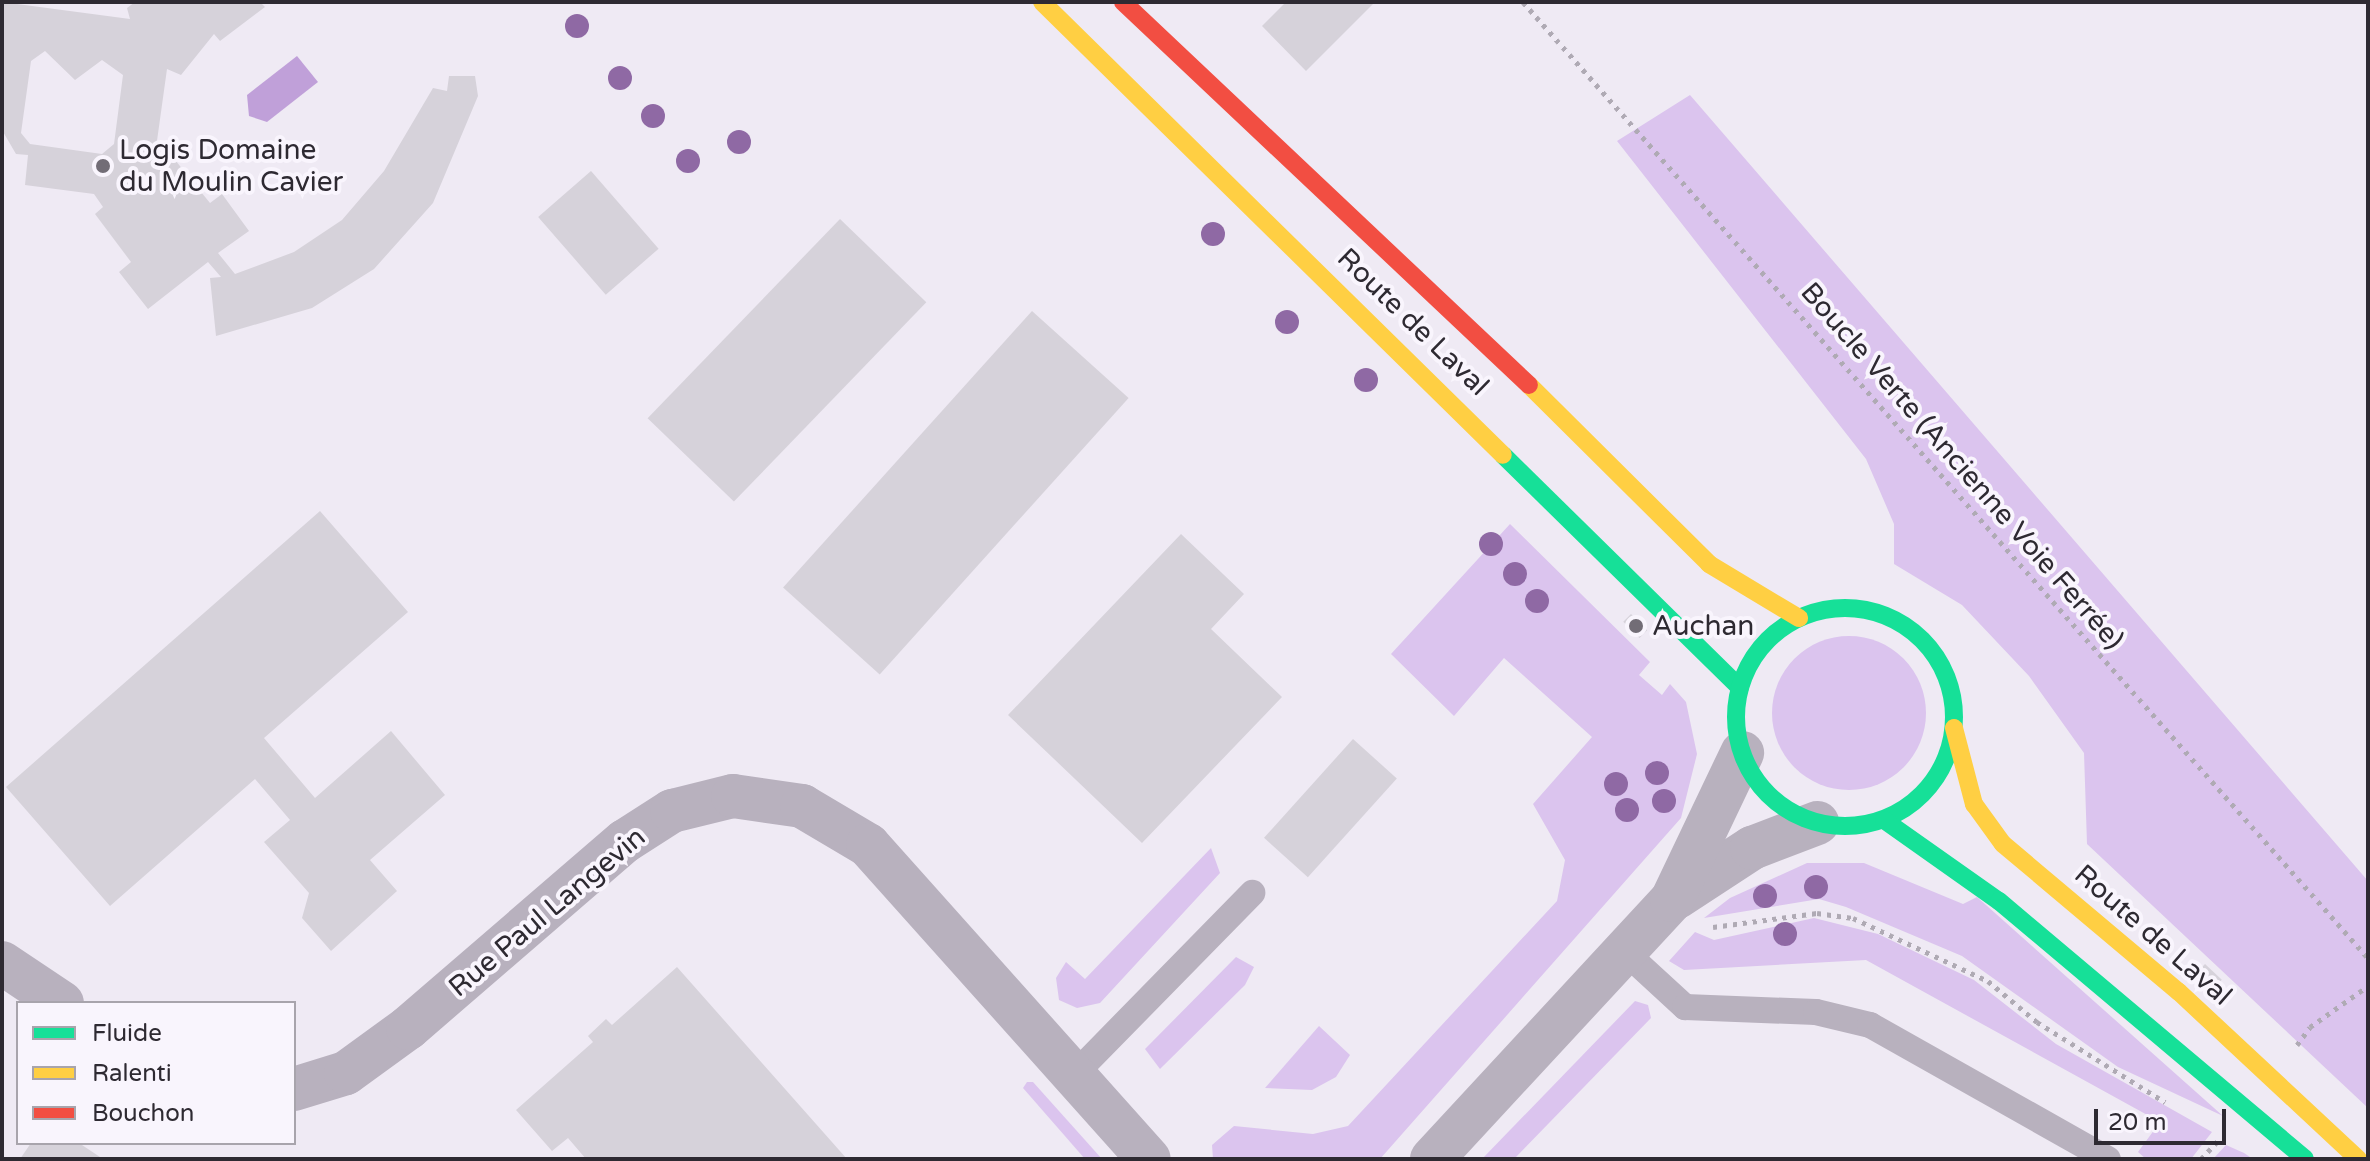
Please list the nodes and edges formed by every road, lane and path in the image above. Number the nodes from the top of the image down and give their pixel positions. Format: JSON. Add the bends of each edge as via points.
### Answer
{"nodes":[{"id":1,"x":1042,"y":2,"type":"edge"},
{"id":2,"x":1123,"y":2,"type":"edge"},
{"id":3,"x":1523,"y":2,"type":"edge"},
{"id":4,"x":1799,"y":618,"type":"junction"},
{"id":5,"x":1740,"y":688,"type":"junction"},
{"id":6,"x":1954,"y":728,"type":"junction"},
{"id":7,"x":1742,"y":753,"type":"junction"},
{"id":8,"x":1884,"y":820,"type":"junction"},
{"id":9,"x":1817,"y":823,"type":"junction"},
{"id":10,"x":1252,"y":893,"type":"dead end"},
{"id":11,"x":1689,"y":912,"type":"junction"},
{"id":12,"x":1624,"y":951,"type":"junction"},
{"id":13,"x":2368,"y":958,"type":"edge"},
{"id":14,"x":2,"y":963,"type":"edge"},
{"id":15,"x":2368,"y":986,"type":"edge"},
{"id":16,"x":59,"y":1001,"type":"edge"},
{"id":17,"x":2290,"y":1056,"type":"dead end"},
{"id":18,"x":1074,"y":1075,"type":"junction"},
{"id":19,"x":296,"y":1088,"type":"edge"},
{"id":20,"x":2172,"y":1105,"type":"dead end"},
{"id":21,"x":2226,"y":1132,"type":"dead end"},
{"id":22,"x":1149,"y":1159,"type":"edge"},
{"id":23,"x":1432,"y":1159,"type":"edge"},
{"id":24,"x":2108,"y":1159,"type":"edge"},
{"id":25,"x":2201,"y":1159,"type":"edge"},
{"id":26,"x":2305,"y":1159,"type":"edge"},
{"id":27,"x":2358,"y":1159,"type":"edge"}],
"edges":[{"from":1,"to":5,"type":"main road","name":"Route de Laval"},
{"from":2,"to":4,"type":"main road","name":"Route de Laval","via":[[1443,300],[1709,564]]},
{"from":3,"to":13,"type":"path","name":"Boucle Verte (Ancienne Voie Ferrée)"},
{"from":4,"to":5,"type":"main road","via":[[1763,644]]},
{"from":4,"to":6,"type":"main road","via":[[1850,608],[1917,634],[1943,671]]},
{"from":5,"to":7,"type":"main road"},
{"from":6,"to":8,"type":"main road","via":[[1926,791]]},
{"from":6,"to":27,"type":"main road","name":"Route de Laval","via":[[1974,804],[2003,844]]},
{"from":7,"to":9,"type":"main road","via":[[1764,793]]},
{"from":7,"to":11,"type":"street"},
{"from":8,"to":9,"type":"main road"},
{"from":8,"to":26,"type":"main road","via":[[1999,901]]},
{"from":9,"to":11,"type":"street","via":[[1752,848]]},
{"from":10,"to":18,"type":"lane"},
{"from":11,"to":12,"type":"street"},
{"from":11,"to":20,"type":"path","via":[[1720,930],[1817,913],[1853,918],[1988,981],[2037,1022]]},
{"from":12,"to":23,"type":"street"},
{"from":12,"to":24,"type":"lane","via":[[1685,1007],[1816,1012],[1870,1025]]},
{"from":14,"to":16,"type":"street"},
{"from":15,"to":17,"type":"path","via":[[2310,1027]]},
{"from":18,"to":19,"type":"street","name":"Rue Paul Langevin","via":[[868,845],[802,806],[733,796],[672,811],[625,841],[408,1028],[346,1073]]},
{"from":18,"to":22,"type":"street","name":"Rue Paul Langevin"},
{"from":21,"to":25,"type":"path"}]}
